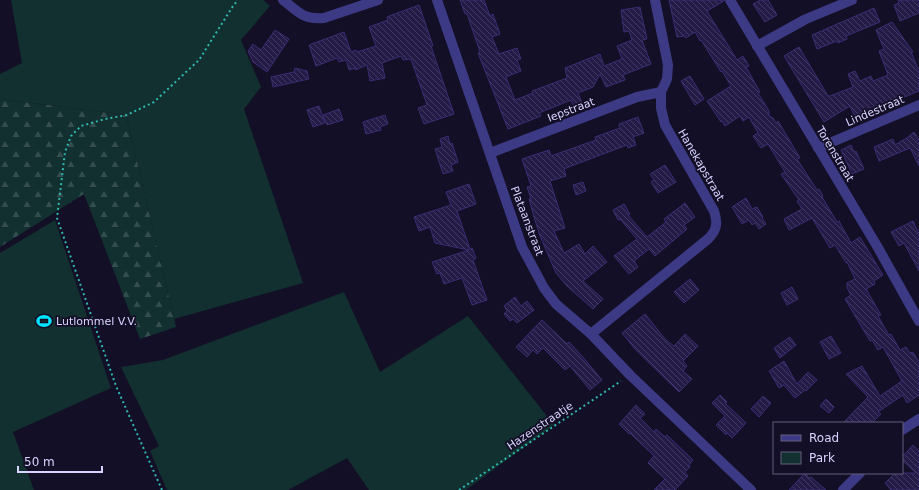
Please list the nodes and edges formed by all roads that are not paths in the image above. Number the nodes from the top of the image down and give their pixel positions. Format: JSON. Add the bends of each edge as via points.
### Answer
{"nodes":[{"id":1,"x":283,"y":0,"type":"edge"},
{"id":2,"x":378,"y":0,"type":"edge"},
{"id":3,"x":437,"y":0,"type":"edge"},
{"id":4,"x":655,"y":0,"type":"edge"},
{"id":5,"x":730,"y":0,"type":"edge"},
{"id":6,"x":852,"y":0,"type":"edge"},
{"id":7,"x":757,"y":46,"type":"junction"},
{"id":8,"x":661,"y":92,"type":"junction"},
{"id":9,"x":919,"y":105,"type":"edge"},
{"id":10,"x":818,"y":148,"type":"junction"},
{"id":11,"x":490,"y":153,"type":"junction"},
{"id":12,"x":919,"y":321,"type":"edge"},
{"id":13,"x":591,"y":334,"type":"junction"},
{"id":14,"x":919,"y":419,"type":"edge"},
{"id":15,"x":903,"y":429,"type":"edge"},
{"id":16,"x":859,"y":474,"type":"edge"},
{"id":17,"x":751,"y":490,"type":"edge"},
{"id":18,"x":843,"y":490,"type":"edge"}],
"edges":[{"from":1,"to":2,"type":"street","via":[[301,14],[316,19]]},
{"from":3,"to":11,"type":"street","name":"Plataanstraat"},
{"from":4,"to":8,"type":"street","name":"Hanekapstraat","via":[[668,65],[667,79]]},
{"from":5,"to":7,"type":"street","name":"Torenstraat"},
{"from":6,"to":7,"type":"street","via":[[806,19]]},
{"from":7,"to":10,"type":"street","name":"Torenstraat"},
{"from":8,"to":11,"type":"street","name":"Iepstraat","via":[[637,97]]},
{"from":8,"to":13,"type":"street","name":"Hanekapstraat","via":[[660,108],[665,125],[714,211],[714,232]]},
{"from":9,"to":10,"type":"street","name":"Lindestraat"},
{"from":10,"to":12,"type":"street","name":"Torenstraat"},
{"from":11,"to":13,"type":"street","name":"Plataanstraat","via":[[522,247],[533,270],[556,304]]},
{"from":13,"to":17,"type":"street","name":"Plataanstraat","via":[[630,375]]},
{"from":14,"to":15,"type":"street"},
{"from":16,"to":18,"type":"street"}]}
